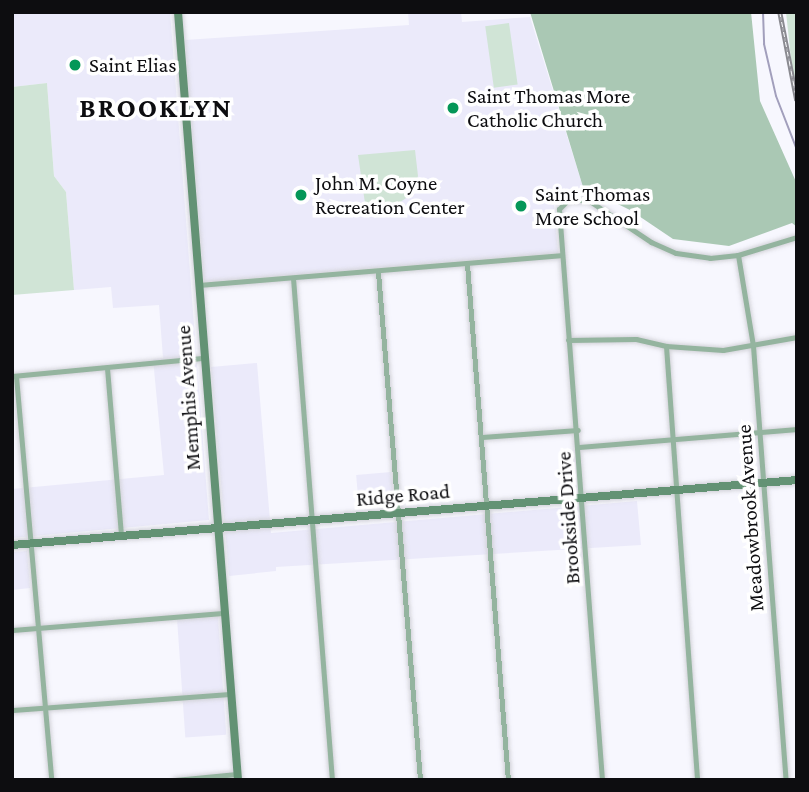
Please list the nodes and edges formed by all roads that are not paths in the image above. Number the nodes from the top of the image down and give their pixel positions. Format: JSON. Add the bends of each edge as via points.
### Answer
{"nodes":[{"id":1,"x":178,"y":12,"type":"edge"},
{"id":2,"x":797,"y":237,"type":"edge"},
{"id":3,"x":561,"y":255,"type":"junction"},
{"id":4,"x":738,"y":255,"type":"junction"},
{"id":5,"x":467,"y":264,"type":"junction"},
{"id":6,"x":379,"y":271,"type":"junction"},
{"id":7,"x":293,"y":278,"type":"junction"},
{"id":8,"x":197,"y":285,"type":"junction"},
{"id":9,"x":797,"y":337,"type":"edge"},
{"id":10,"x":568,"y":340,"type":"junction"},
{"id":11,"x":666,"y":346,"type":"junction"},
{"id":12,"x":753,"y":346,"type":"junction"},
{"id":13,"x":202,"y":358,"type":"junction"},
{"id":14,"x":107,"y":368,"type":"junction"},
{"id":15,"x":14,"y":376,"type":"edge"},
{"id":16,"x":797,"y":429,"type":"edge"},
{"id":17,"x":578,"y":430,"type":"junction"},
{"id":18,"x":759,"y":432,"type":"junction"},
{"id":19,"x":482,"y":437,"type":"junction"},
{"id":20,"x":671,"y":439,"type":"junction"},
{"id":21,"x":579,"y":447,"type":"junction"},
{"id":22,"x":797,"y":480,"type":"edge"},
{"id":23,"x":763,"y":482,"type":"junction"},
{"id":24,"x":675,"y":490,"type":"junction"},
{"id":25,"x":582,"y":498,"type":"junction"},
{"id":26,"x":488,"y":505,"type":"junction"},
{"id":27,"x":398,"y":513,"type":"junction"},
{"id":28,"x":311,"y":520,"type":"junction"},
{"id":29,"x":216,"y":529,"type":"junction"},
{"id":30,"x":121,"y":536,"type":"junction"},
{"id":31,"x":32,"y":544,"type":"junction"},
{"id":32,"x":12,"y":545,"type":"edge"},
{"id":33,"x":223,"y":613,"type":"junction"},
{"id":34,"x":38,"y":628,"type":"junction"},
{"id":35,"x":12,"y":630,"type":"edge"},
{"id":36,"x":230,"y":694,"type":"junction"},
{"id":37,"x":45,"y":707,"type":"junction"},
{"id":38,"x":12,"y":710,"type":"edge"},
{"id":39,"x":238,"y":777,"type":"edge"},
{"id":40,"x":51,"y":780,"type":"edge"},
{"id":41,"x":175,"y":780,"type":"edge"},
{"id":42,"x":332,"y":780,"type":"edge"},
{"id":43,"x":420,"y":780,"type":"edge"},
{"id":44,"x":508,"y":780,"type":"edge"},
{"id":45,"x":601,"y":780,"type":"edge"},
{"id":46,"x":697,"y":780,"type":"edge"},
{"id":47,"x":786,"y":780,"type":"edge"}],
"edges":[{"from":1,"to":8,"type":"main road","name":"Memphis Avenue"},
{"from":2,"to":4,"type":"street"},
{"from":3,"to":4,"type":"street","name":"Brookside Drive","via":[[559,209],[563,202],[575,200],[600,204],[651,242],[676,253],[710,258]]},
{"from":3,"to":5,"type":"street"},
{"from":3,"to":10,"type":"street","name":"Brookside Drive"},
{"from":4,"to":12,"type":"street","name":"Meadowbrook Avenue"},
{"from":5,"to":6,"type":"street"},
{"from":5,"to":19,"type":"street"},
{"from":6,"to":7,"type":"street"},
{"from":6,"to":27,"type":"street"},
{"from":7,"to":8,"type":"street"},
{"from":7,"to":28,"type":"street"},
{"from":8,"to":13,"type":"main road","name":"Memphis Avenue"},
{"from":9,"to":12,"type":"street"},
{"from":10,"to":11,"type":"street","via":[[636,339]]},
{"from":10,"to":17,"type":"street","name":"Brookside Drive"},
{"from":11,"to":12,"type":"street","via":[[723,350]]},
{"from":11,"to":20,"type":"street"},
{"from":12,"to":18,"type":"street","name":"Meadowbrook Avenue"},
{"from":13,"to":14,"type":"street"},
{"from":13,"to":29,"type":"main road","name":"Memphis Avenue"},
{"from":14,"to":15,"type":"street"},
{"from":14,"to":30,"type":"street"},
{"from":15,"to":31,"type":"street"},
{"from":16,"to":18,"type":"street"},
{"from":17,"to":19,"type":"street"},
{"from":17,"to":21,"type":"street","name":"Brookside Drive"},
{"from":18,"to":20,"type":"street"},
{"from":18,"to":23,"type":"street","name":"Meadowbrook Avenue"},
{"from":19,"to":26,"type":"street"},
{"from":20,"to":21,"type":"street"},
{"from":20,"to":24,"type":"street"},
{"from":21,"to":25,"type":"street","name":"Brookside Drive"},
{"from":22,"to":23,"type":"main road","name":"Ridge Road"},
{"from":23,"to":24,"type":"main road","name":"Ridge Road"},
{"from":23,"to":47,"type":"street","name":"Meadowbrook Avenue"},
{"from":24,"to":25,"type":"main road","name":"Ridge Road"},
{"from":24,"to":46,"type":"street"},
{"from":25,"to":26,"type":"main road","name":"Ridge Road"},
{"from":25,"to":45,"type":"street","name":"Brookside Drive"},
{"from":26,"to":27,"type":"main road","name":"Ridge Road"},
{"from":26,"to":44,"type":"street"},
{"from":27,"to":28,"type":"main road","name":"Ridge Road"},
{"from":27,"to":43,"type":"street"},
{"from":28,"to":29,"type":"main road","name":"Ridge Road"},
{"from":28,"to":42,"type":"street"},
{"from":29,"to":30,"type":"main road","name":"Ridge Road"},
{"from":29,"to":33,"type":"main road","name":"Memphis Avenue"},
{"from":30,"to":31,"type":"main road","name":"Ridge Road"},
{"from":31,"to":32,"type":"main road","name":"Ridge Road"},
{"from":31,"to":34,"type":"street"},
{"from":33,"to":34,"type":"street"},
{"from":33,"to":36,"type":"main road","name":"Memphis Avenue"},
{"from":34,"to":35,"type":"street"},
{"from":34,"to":37,"type":"street"},
{"from":36,"to":37,"type":"street"},
{"from":36,"to":39,"type":"main road","name":"Memphis Avenue"},
{"from":37,"to":38,"type":"street"},
{"from":37,"to":40,"type":"street"},
{"from":39,"to":41,"type":"street"}]}
